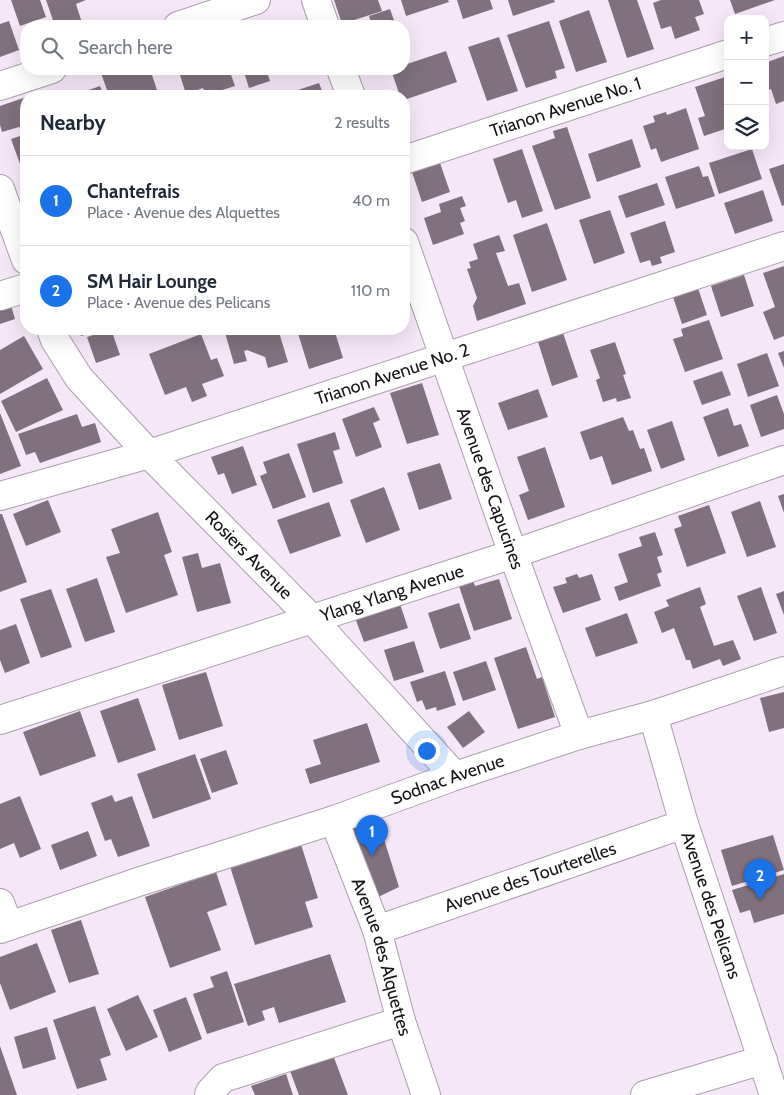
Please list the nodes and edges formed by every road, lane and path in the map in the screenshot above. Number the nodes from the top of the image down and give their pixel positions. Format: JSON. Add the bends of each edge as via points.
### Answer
{"nodes":[{"id":1,"x":256,"y":0,"type":"edge"},
{"id":2,"x":316,"y":0,"type":"edge"},
{"id":3,"x":196,"y":20,"type":"edge"},
{"id":4,"x":323,"y":20,"type":"edge"},
{"id":5,"x":784,"y":36,"type":"edge"},
{"id":6,"x":769,"y":41,"type":"edge"},
{"id":7,"x":724,"y":55,"type":"edge"},
{"id":8,"x":34,"y":75,"type":"edge"},
{"id":9,"x":343,"y":75,"type":"edge"},
{"id":10,"x":0,"y":86,"type":"edge"},
{"id":11,"x":349,"y":90,"type":"edge"},
{"id":12,"x":410,"y":158,"type":"edge"},
{"id":13,"x":0,"y":190,"type":"edge"},
{"id":14,"x":20,"y":244,"type":"edge"},
{"id":15,"x":784,"y":246,"type":"edge"},
{"id":16,"x":410,"y":259,"type":"edge"},
{"id":17,"x":20,"y":290,"type":"edge"},
{"id":18,"x":0,"y":296,"type":"edge"},
{"id":19,"x":54,"y":335,"type":"edge"},
{"id":20,"x":445,"y":358,"type":"junction"},
{"id":21,"x":149,"y":454,"type":"junction"},
{"id":22,"x":784,"y":460,"type":"edge"},
{"id":23,"x":0,"y":496,"type":"edge"},
{"id":24,"x":513,"y":554,"type":"junction"},
{"id":25,"x":311,"y":618,"type":"junction"},
{"id":26,"x":784,"y":670,"type":"edge"},
{"id":27,"x":653,"y":715,"type":"junction"},
{"id":28,"x":0,"y":720,"type":"edge"},
{"id":29,"x":578,"y":735,"type":"junction"},
{"id":30,"x":455,"y":776,"type":"junction"},
{"id":31,"x":334,"y":820,"type":"junction"},
{"id":32,"x":684,"y":824,"type":"junction"},
{"id":33,"x":3,"y":919,"type":"edge"},
{"id":34,"x":377,"y":930,"type":"junction"},
{"id":35,"x":401,"y":1021,"type":"junction"},
{"id":36,"x":762,"y":1060,"type":"junction"},
{"id":37,"x":209,"y":1095,"type":"edge"},
{"id":38,"x":426,"y":1095,"type":"edge"},
{"id":39,"x":645,"y":1095,"type":"edge"},
{"id":40,"x":774,"y":1095,"type":"edge"}],
"edges":[{"from":1,"to":3,"type":"street"},
{"from":2,"to":4,"type":"street"},
{"from":5,"to":6,"type":"street"},
{"from":7,"to":12,"type":"street","name":"Trianon Avenue No. 1"},
{"from":8,"to":10,"type":"street"},
{"from":9,"to":11,"type":"street"},
{"from":13,"to":14,"type":"street"},
{"from":15,"to":20,"type":"street","name":"Trianon Avenue No. 2"},
{"from":16,"to":20,"type":"street","name":"Avenue des Capucines"},
{"from":17,"to":18,"type":"street"},
{"from":19,"to":21,"type":"street","name":"Rosiers Avenue","via":[[79,378]]},
{"from":20,"to":21,"type":"street","name":"Trianon Avenue No. 2"},
{"from":20,"to":24,"type":"street","name":"Avenue des Capucines"},
{"from":21,"to":23,"type":"street","name":"Trianon Avenue No. 2"},
{"from":21,"to":25,"type":"street","name":"Rosiers Avenue"},
{"from":22,"to":24,"type":"street","name":"Ylang Ylang Avenue"},
{"from":24,"to":25,"type":"street","name":"Ylang Ylang Avenue"},
{"from":24,"to":29,"type":"street","name":"Avenue des Capucines"},
{"from":25,"to":28,"type":"street","name":"Ylang Ylang Avenue"},
{"from":25,"to":30,"type":"street","name":"Rosiers Avenue"},
{"from":26,"to":27,"type":"street","name":"Sodnac Avenue"},
{"from":27,"to":29,"type":"street","name":"Sodnac Avenue"},
{"from":27,"to":32,"type":"street","name":"Avenue des Pelicans"},
{"from":29,"to":30,"type":"street","name":"Sodnac Avenue"},
{"from":30,"to":31,"type":"street","name":"Sodnac Avenue"},
{"from":31,"to":33,"type":"street","name":"Sodnac Avenue","via":[[141,881]]},
{"from":31,"to":34,"type":"street","name":"Avenue des Alquettes"},
{"from":32,"to":34,"type":"street","name":"Avenue des Tourterelles"},
{"from":32,"to":36,"type":"street","name":"Avenue des Pelicans"},
{"from":34,"to":35,"type":"street","name":"Avenue des Alquettes"},
{"from":35,"to":37,"type":"street","via":[[223,1078]]},
{"from":35,"to":38,"type":"street","name":"Avenue des Alquettes"},
{"from":36,"to":39,"type":"street"},
{"from":36,"to":40,"type":"street","name":"Avenue des Pelicans"}]}
